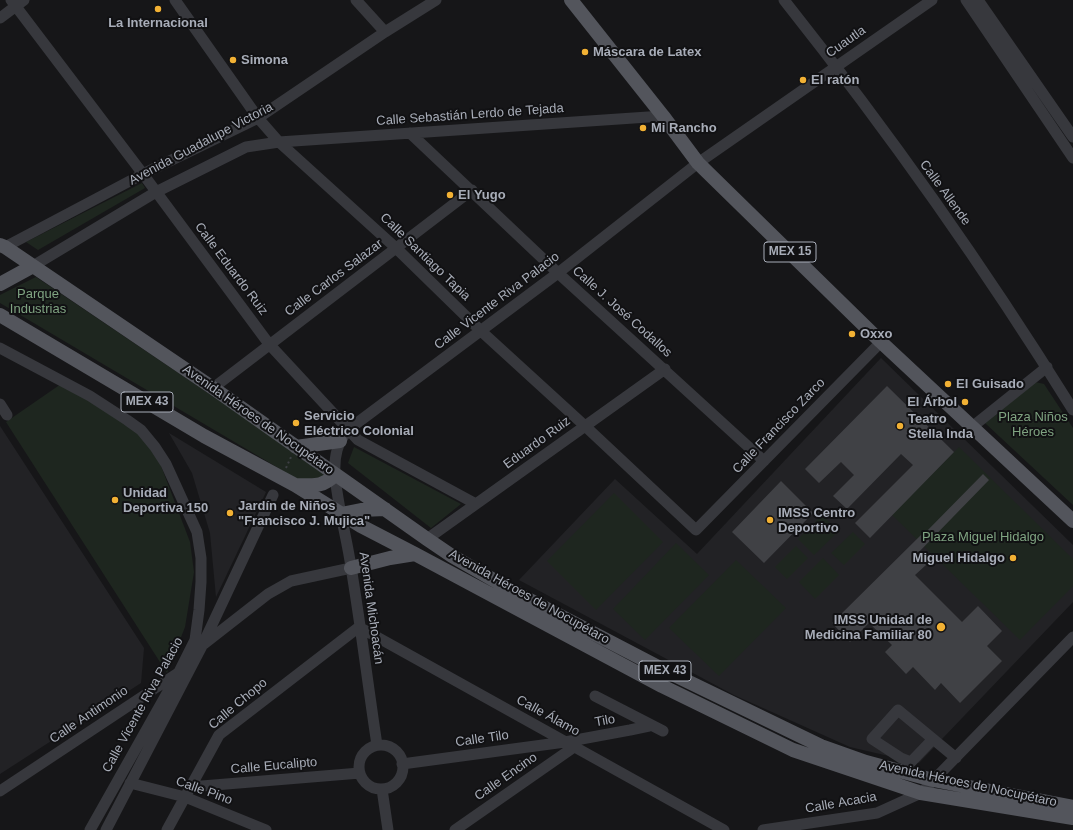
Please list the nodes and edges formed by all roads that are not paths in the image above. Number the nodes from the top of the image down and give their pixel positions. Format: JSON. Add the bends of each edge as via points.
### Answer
{"nodes":[{"id":1,"x":175,"y":0,"type":"edge"},
{"id":2,"x":356,"y":0,"type":"edge"},
{"id":3,"x":436,"y":0,"type":"edge"},
{"id":4,"x":570,"y":0,"type":"edge"},
{"id":5,"x":784,"y":0,"type":"edge"},
{"id":6,"x":932,"y":0,"type":"edge"},
{"id":7,"x":966,"y":0,"type":"edge"},
{"id":8,"x":978,"y":0,"type":"edge"},
{"id":9,"x":17,"y":2,"type":"edge"},
{"id":10,"x":0,"y":18,"type":"edge"},
{"id":11,"x":385,"y":32,"type":"junction"},
{"id":12,"x":836,"y":66,"type":"junction"},
{"id":13,"x":663,"y":116,"type":"junction"},
{"id":14,"x":258,"y":118,"type":"junction"},
{"id":15,"x":410,"y":133,"type":"junction"},
{"id":16,"x":1073,"y":137,"type":"edge"},
{"id":17,"x":279,"y":142,"type":"junction"},
{"id":18,"x":1073,"y":158,"type":"edge"},
{"id":19,"x":698,"y":163,"type":"junction"},
{"id":20,"x":144,"y":174,"type":"junction"},
{"id":21,"x":472,"y":190,"type":"junction"},
{"id":22,"x":156,"y":192,"type":"junction"},
{"id":23,"x":2,"y":248,"type":"edge"},
{"id":24,"x":396,"y":248,"type":"junction"},
{"id":25,"x":33,"y":266,"type":"junction"},
{"id":26,"x":558,"y":273,"type":"junction"},
{"id":27,"x":0,"y":284,"type":"edge"},
{"id":28,"x":0,"y":315,"type":"edge"},
{"id":29,"x":481,"y":331,"type":"junction"},
{"id":30,"x":881,"y":342,"type":"junction"},
{"id":31,"x":269,"y":344,"type":"junction"},
{"id":32,"x":0,"y":348,"type":"edge"},
{"id":33,"x":1047,"y":367,"type":"junction"},
{"id":34,"x":664,"y":370,"type":"junction"},
{"id":35,"x":213,"y":388,"type":"junction"},
{"id":36,"x":1069,"y":395,"type":"edge"},
{"id":37,"x":0,"y":404,"type":"edge"},
{"id":38,"x":1073,"y":410,"type":"edge"},
{"id":39,"x":7,"y":415,"type":"dead end"},
{"id":40,"x":585,"y":426,"type":"junction"},
{"id":41,"x":972,"y":427,"type":"junction"},
{"id":42,"x":349,"y":429,"type":"junction"},
{"id":43,"x":340,"y":441,"type":"junction"},
{"id":44,"x":296,"y":447,"type":"junction"},
{"id":45,"x":764,"y":461,"type":"junction"},
{"id":46,"x":335,"y":475,"type":"junction"},
{"id":47,"x":295,"y":485,"type":"junction"},
{"id":48,"x":273,"y":496,"type":"dead end"},
{"id":49,"x":476,"y":504,"type":"junction"},
{"id":50,"x":384,"y":509,"type":"junction"},
{"id":51,"x":341,"y":514,"type":"junction"},
{"id":52,"x":1073,"y":520,"type":"edge"},
{"id":53,"x":696,"y":530,"type":"joint"},
{"id":54,"x":427,"y":539,"type":"junction"},
{"id":55,"x":415,"y":554,"type":"junction"},
{"id":56,"x":351,"y":568,"type":"junction"},
{"id":57,"x":359,"y":627,"type":"junction"},
{"id":58,"x":1073,"y":637,"type":"edge"},
{"id":59,"x":202,"y":646,"type":"junction"},
{"id":60,"x":194,"y":662,"type":"junction"},
{"id":61,"x":179,"y":672,"type":"junction"},
{"id":62,"x":595,"y":696,"type":"dead end"},
{"id":63,"x":650,"y":726,"type":"junction"},
{"id":64,"x":663,"y":731,"type":"dead end"},
{"id":65,"x":933,"y":739,"type":"junction"},
{"id":66,"x":569,"y":744,"type":"junction"},
{"id":67,"x":377,"y":745,"type":"junction"},
{"id":68,"x":956,"y":758,"type":"junction"},
{"id":69,"x":402,"y":764,"type":"junction"},
{"id":70,"x":360,"y":773,"type":"junction"},
{"id":71,"x":933,"y":780,"type":"junction"},
{"id":72,"x":130,"y":783,"type":"junction"},
{"id":73,"x":382,"y":789,"type":"junction"},
{"id":74,"x":0,"y":791,"type":"edge"},
{"id":75,"x":188,"y":792,"type":"junction"},
{"id":76,"x":921,"y":793,"type":"junction"},
{"id":77,"x":1073,"y":807,"type":"edge"},
{"id":78,"x":1073,"y":818,"type":"edge"},
{"id":79,"x":90,"y":830,"type":"edge"},
{"id":80,"x":106,"y":830,"type":"edge"},
{"id":81,"x":167,"y":830,"type":"edge"},
{"id":82,"x":266,"y":830,"type":"edge"},
{"id":83,"x":388,"y":830,"type":"edge"},
{"id":84,"x":455,"y":830,"type":"edge"},
{"id":85,"x":724,"y":830,"type":"edge"},
{"id":86,"x":763,"y":830,"type":"edge"}],
"edges":[{"from":1,"to":14,"type":"street","name":"Calle Santiago Tapia"},
{"from":2,"to":11,"type":"street"},
{"from":3,"to":11,"type":"street","name":"Avenida Guadalupe Victoria"},
{"from":4,"to":13,"type":"main road","number":"MEX 15"},
{"from":5,"to":12,"type":"street","name":"Calle Allende"},
{"from":6,"to":12,"type":"street","name":"Cuautla"},
{"from":7,"to":18,"type":"street"},
{"from":8,"to":16,"type":"street"},
{"from":9,"to":10,"type":"street"},
{"from":9,"to":20,"type":"street","name":"Calle Eduardo Ruiz"},
{"from":11,"to":14,"type":"street","name":"Avenida Guadalupe Victoria"},
{"from":12,"to":19,"type":"street","name":"Cuautla"},
{"from":12,"to":33,"type":"street","name":"Calle Allende","via":[[952,227]]},
{"from":13,"to":15,"type":"street","name":"Calle Sebastián Lerdo de Tejada"},
{"from":13,"to":19,"type":"main road","number":"MEX 15"},
{"from":14,"to":17,"type":"street","name":"Calle Santiago Tapia"},
{"from":14,"to":20,"type":"street","name":"Avenida Guadalupe Victoria"},
{"from":15,"to":17,"type":"street","name":"Calle Sebastián Lerdo de Tejada"},
{"from":15,"to":21,"type":"street","name":"Calle J. José Codallos"},
{"from":17,"to":22,"type":"street","name":"Avenida Guadalupe Victoria","via":[[246,147]]},
{"from":17,"to":24,"type":"street","name":"Calle Santiago Tapia"},
{"from":19,"to":26,"type":"street","name":"Calle Vicente Riva Palacio"},
{"from":19,"to":30,"type":"main road","number":"MEX 15"},
{"from":20,"to":22,"type":"street","name":"Calle Eduardo Ruiz"},
{"from":20,"to":23,"type":"street","name":"Avenida Guadalupe Victoria"},
{"from":21,"to":24,"type":"street","name":"Calle Carlos Salazar"},
{"from":21,"to":26,"type":"street","name":"Calle J. José Codallos"},
{"from":22,"to":25,"type":"street","name":"Avenida Guadalupe Victoria"},
{"from":22,"to":31,"type":"street","name":"Calle Eduardo Ruiz"},
{"from":23,"to":25,"type":"main road","name":"Avenida Héroes de Nocupétaro","number":"MEX 43"},
{"from":24,"to":29,"type":"street","name":"Calle Santiago Tapia"},
{"from":24,"to":31,"type":"street","name":"Calle Carlos Salazar"},
{"from":25,"to":27,"type":"main road","name":"Avenida Guadalupe Victoria"},
{"from":25,"to":35,"type":"main road","name":"Avenida Héroes de Nocupétaro","number":"MEX 43"},
{"from":26,"to":29,"type":"street","name":"Calle Vicente Riva Palacio"},
{"from":26,"to":34,"type":"street","name":"Calle J. José Codallos"},
{"from":28,"to":47,"type":"main road","name":"Avenida Héroes de Nocupétaro","number":"MEX 43","via":[[204,436]]},
{"from":29,"to":40,"type":"street","name":"Calle Santiago Tapia"},
{"from":29,"to":42,"type":"street","name":"Calle Vicente Riva Palacio"},
{"from":30,"to":41,"type":"main road","number":"MEX 15"},
{"from":30,"to":45,"type":"street","name":"Calle Francisco Zarco"},
{"from":31,"to":35,"type":"street","name":"Calle Carlos Salazar"},
{"from":31,"to":42,"type":"street","name":"Calle Eduardo Ruiz"},
{"from":32,"to":61,"type":"street","name":"Calle Vicente Riva Palacio","via":[[90,396],[127,420],[141,430],[166,464],[198,532],[201,558],[195,640]]},
{"from":33,"to":36,"type":"street","name":"Calle Allende"},
{"from":33,"to":41,"type":"street"},
{"from":34,"to":40,"type":"street","name":"Eduardo Ruiz"},
{"from":34,"to":45,"type":"street","name":"Calle J. José Codallos"},
{"from":35,"to":44,"type":"main road","name":"Avenida Héroes de Nocupétaro","number":"MEX 43"},
{"from":36,"to":38,"type":"street","name":"Calle Allende"},
{"from":37,"to":39,"type":"street"},
{"from":40,"to":49,"type":"street","name":"Eduardo Ruiz"},
{"from":40,"to":53,"type":"street","name":"Calle Santiago Tapia"},
{"from":41,"to":52,"type":"main road","number":"MEX 15"},
{"from":42,"to":43,"type":"street","name":"Calle Vicente Riva Palacio"},
{"from":42,"to":49,"type":"street","name":"Calle Eduardo Ruiz","via":[[358,440]]},
{"from":43,"to":44,"type":"main road"},
{"from":43,"to":46,"type":"street","name":"Calle Vicente Riva Palacio"},
{"from":44,"to":46,"type":"main road","name":"Avenida Héroes de Nocupétaro","number":"MEX 43"},
{"from":45,"to":53,"type":"street","name":"Calle Francisco Zarco"},
{"from":46,"to":47,"type":"main road","via":[[320,485]]},
{"from":46,"to":50,"type":"main road","name":"Avenida Héroes de Nocupétaro","number":"MEX 43"},
{"from":46,"to":51,"type":"street","name":"Avenida Michoacán"},
{"from":47,"to":51,"type":"main road","name":"Avenida Héroes de Nocupétaro","number":"MEX 43"},
{"from":48,"to":59,"type":"street","name":"Calle Vicente Riva Palacio"},
{"from":49,"to":54,"type":"street","name":"Eduardo Ruiz"},
{"from":50,"to":51,"type":"main road"},
{"from":50,"to":54,"type":"main road","name":"Avenida Héroes de Nocupétaro","number":"MEX 43"},
{"from":51,"to":55,"type":"main road","name":"Avenida Héroes de Nocupétaro","number":"MEX 43"},
{"from":51,"to":56,"type":"street","name":"Avenida Michoacán"},
{"from":54,"to":71,"type":"main road","name":"Avenida Héroes de Nocupétaro","number":"MEX 43","via":[[518,594],[660,668],[821,746],[866,762]]},
{"from":55,"to":56,"type":"main road"},
{"from":55,"to":76,"type":"main road","name":"Avenida Héroes de Nocupétaro","number":"MEX 43","via":[[662,686],[793,750]]},
{"from":56,"to":57,"type":"street","name":"Avenida Michoacán"},
{"from":56,"to":59,"type":"street","via":[[291,581],[268,594]]},
{"from":57,"to":66,"type":"street","name":"Calle Álamo"},
{"from":57,"to":67,"type":"street","name":"Avenida Michoacán"},
{"from":57,"to":75,"type":"street","name":"Calle Chopo","via":[[219,735]]},
{"from":58,"to":68,"type":"street"},
{"from":59,"to":60,"type":"street","name":"Calle Vicente Riva Palacio"},
{"from":60,"to":61,"type":"street","name":"Calle Antimonio"},
{"from":60,"to":72,"type":"street","name":"Calle Vicente Riva Palacio"},
{"from":61,"to":74,"type":"street","name":"Calle Antimonio"},
{"from":61,"to":79,"type":"street","name":"Calle Vicente Riva Palacio"},
{"from":62,"to":63,"type":"street"},
{"from":63,"to":64,"type":"street"},
{"from":63,"to":66,"type":"street","name":"Tilo"},
{"from":65,"to":65,"type":"street","via":[[898,710],[872,739],[911,762]]},
{"from":65,"to":68,"type":"street"},
{"from":66,"to":69,"type":"street","name":"Calle Tilo"},
{"from":66,"to":84,"type":"street","name":"Calle Encino"},
{"from":66,"to":85,"type":"street","name":"Calle Álamo"},
{"from":67,"to":69,"type":"street","via":[[384,745],[396,752]]},
{"from":67,"to":70,"type":"street","via":[[364,752],[359,765]]},
{"from":68,"to":71,"type":"street"},
{"from":69,"to":73,"type":"street","via":[[400,778],[396,783]]},
{"from":70,"to":73,"type":"street","via":[[368,785]]},
{"from":70,"to":75,"type":"street","name":"Calle Eucalipto"},
{"from":71,"to":76,"type":"street"},
{"from":71,"to":77,"type":"main road","name":"Avenida Héroes de Nocupétaro","number":"MEX 43"},
{"from":72,"to":75,"type":"street","name":"Calle Pino"},
{"from":72,"to":80,"type":"street","name":"Calle Vicente Riva Palacio"},
{"from":73,"to":83,"type":"street"},
{"from":75,"to":81,"type":"street","name":"Calle Chopo"},
{"from":75,"to":82,"type":"street","name":"Calle Pino"},
{"from":76,"to":78,"type":"main road","name":"Avenida Héroes de Nocupétaro","number":"MEX 43"},
{"from":76,"to":86,"type":"street","name":"Calle Acacia","via":[[878,813]]}]}
